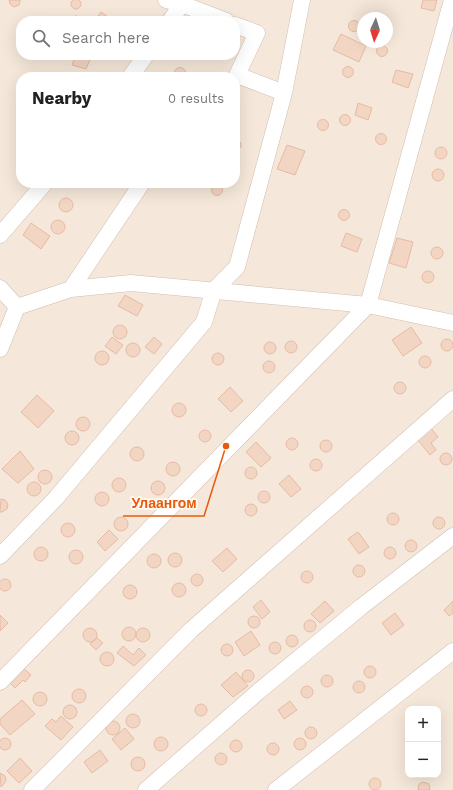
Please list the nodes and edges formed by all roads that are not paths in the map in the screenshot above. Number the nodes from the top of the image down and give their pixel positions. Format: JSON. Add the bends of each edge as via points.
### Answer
{"nodes":[{"id":1,"x":166,"y":0,"type":"edge"},
{"id":2,"x":302,"y":0,"type":"edge"},
{"id":3,"x":452,"y":0,"type":"edge"},
{"id":4,"x":182,"y":4,"type":"junction"},
{"id":5,"x":174,"y":16,"type":"edge"},
{"id":6,"x":213,"y":16,"type":"edge"},
{"id":7,"x":240,"y":27,"type":"edge"},
{"id":8,"x":142,"y":60,"type":"edge"},
{"id":9,"x":134,"y":72,"type":"edge"},
{"id":10,"x":237,"y":72,"type":"edge"},
{"id":11,"x":240,"y":78,"type":"edge"},
{"id":12,"x":284,"y":93,"type":"junction"},
{"id":13,"x":41,"y":188,"type":"edge"},
{"id":14,"x":139,"y":188,"type":"edge"},
{"id":15,"x":0,"y":235,"type":"edge"},
{"id":16,"x":0,"y":288,"type":"edge"},
{"id":17,"x":71,"y":289,"type":"junction"},
{"id":18,"x":214,"y":290,"type":"junction"},
{"id":19,"x":368,"y":305,"type":"junction"},
{"id":20,"x":17,"y":307,"type":"junction"},
{"id":21,"x":453,"y":323,"type":"edge"},
{"id":22,"x":0,"y":349,"type":"edge"},
{"id":23,"x":453,"y":399,"type":"edge"},
{"id":24,"x":453,"y":536,"type":"edge"},
{"id":25,"x":0,"y":556,"type":"edge"},
{"id":26,"x":453,"y":651,"type":"edge"},
{"id":27,"x":0,"y":682,"type":"edge"},
{"id":28,"x":32,"y":790,"type":"edge"},
{"id":29,"x":146,"y":790,"type":"edge"},
{"id":30,"x":276,"y":790,"type":"edge"}],
"edges":[{"from":1,"to":4,"type":"street"},
{"from":2,"to":12,"type":"street"},
{"from":3,"to":19,"type":"street"},
{"from":4,"to":5,"type":"street"},
{"from":4,"to":6,"type":"street"},
{"from":7,"to":10,"type":"street","via":[[257,33]]},
{"from":8,"to":9,"type":"street"},
{"from":11,"to":12,"type":"street"},
{"from":12,"to":18,"type":"street","via":[[237,267]]},
{"from":13,"to":15,"type":"street"},
{"from":14,"to":17,"type":"street"},
{"from":16,"to":20,"type":"street"},
{"from":17,"to":18,"type":"street","via":[[131,283]]},
{"from":17,"to":20,"type":"street"},
{"from":18,"to":19,"type":"street"},
{"from":18,"to":25,"type":"street","via":[[204,322],[56,498]]},
{"from":19,"to":21,"type":"street"},
{"from":19,"to":27,"type":"street"},
{"from":20,"to":22,"type":"street"},
{"from":23,"to":28,"type":"street","via":[[191,630]]},
{"from":24,"to":29,"type":"street","via":[[265,686]]},
{"from":26,"to":30,"type":"street"}]}
